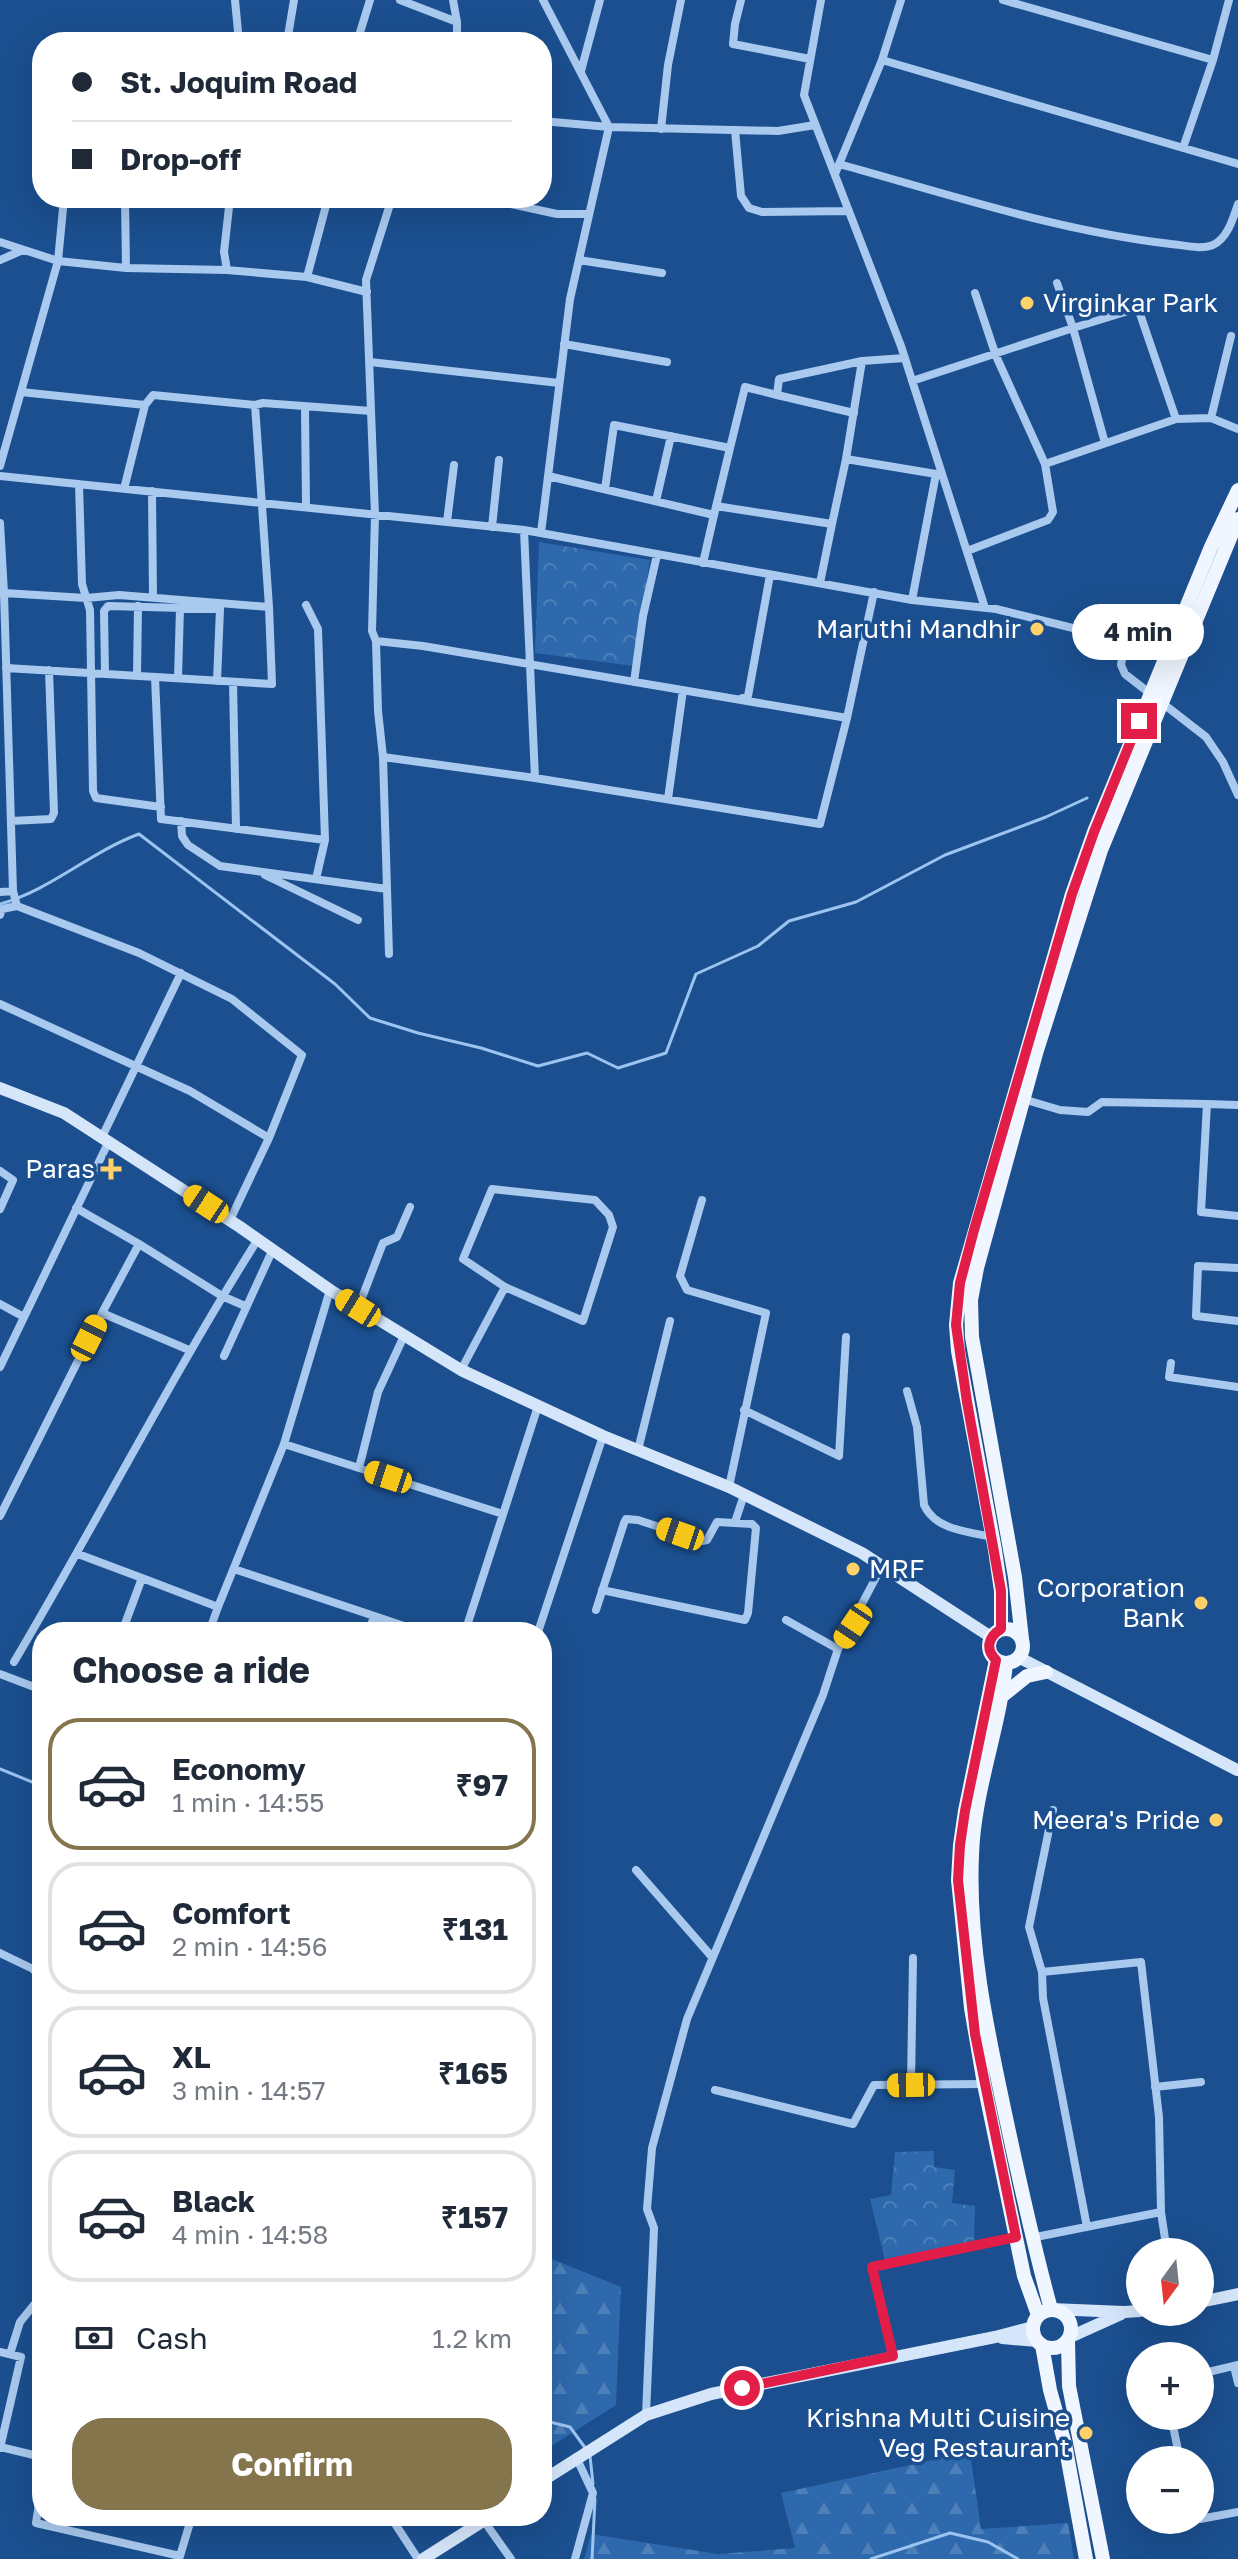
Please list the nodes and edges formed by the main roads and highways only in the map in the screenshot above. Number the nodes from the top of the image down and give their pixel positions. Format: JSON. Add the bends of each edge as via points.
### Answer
{"nodes":[{"id":1,"x":1238,"y":490,"type":"edge"},
{"id":2,"x":1238,"y":519,"type":"edge"},
{"id":3,"x":1156,"y":699,"type":"junction"},
{"id":4,"x":0,"y":1088,"type":"edge"},
{"id":5,"x":996,"y":1633,"type":"junction"},
{"id":6,"x":1022,"y":1639,"type":"junction"},
{"id":7,"x":1007,"y":1660,"type":"junction"},
{"id":8,"x":1046,"y":1672,"type":"junction"},
{"id":9,"x":1000,"y":1698,"type":"junction"},
{"id":10,"x":1238,"y":1769,"type":"edge"},
{"id":11,"x":1024,"y":2238,"type":"junction"},
{"id":12,"x":1238,"y":2294,"type":"edge"},
{"id":13,"x":1214,"y":2299,"type":"edge"},
{"id":14,"x":1124,"y":2312,"type":"joint"},
{"id":15,"x":1040,"y":2327,"type":"junction"},
{"id":16,"x":1069,"y":2339,"type":"junction"},
{"id":17,"x":552,"y":2474,"type":"edge"},
{"id":18,"x":476,"y":2526,"type":"edge"},
{"id":19,"x":426,"y":2558,"type":"edge"},
{"id":20,"x":1086,"y":2559,"type":"edge"},
{"id":21,"x":1103,"y":2559,"type":"edge"}],
"edges":[{"from":1,"to":3,"type":"main road","via":[[1166,656]]},
{"from":2,"to":3,"type":"main road"},
{"from":3,"to":5,"type":"main road","via":[[1094,832],[1072,894],[960,1283],[958,1351],[1001,1591]]},
{"from":3,"to":6,"type":"main road","via":[[1101,850],[1023,1099],[971,1308]]},
{"from":4,"to":5,"type":"main road","via":[[64,1113],[330,1290],[461,1370],[729,1487],[862,1553]]},
{"from":5,"to":6,"type":"main road","via":[[1012,1630]]},
{"from":5,"to":7,"type":"main road","via":[[990,1652]]},
{"from":6,"to":7,"type":"main road","via":[[1023,1647]]},
{"from":7,"to":8,"type":"main road"},
{"from":7,"to":9,"type":"main road"},
{"from":7,"to":11,"type":"main road","via":[[965,1811],[958,1880],[984,2084]]},
{"from":8,"to":9,"type":"main road","via":[[1027,1676]]},
{"from":8,"to":10,"type":"main road"},
{"from":9,"to":11,"type":"main road","via":[[972,1853],[973,1916]]},
{"from":11,"to":15,"type":"main road"},
{"from":12,"to":13,"type":"main road"},
{"from":14,"to":15,"type":"main road"},
{"from":14,"to":16,"type":"main road"},
{"from":15,"to":16,"type":"main road","via":[[1052,2348]]},
{"from":15,"to":16,"type":"main road","via":[[1061,2312],[1070,2320]]},
{"from":15,"to":17,"type":"main road","via":[[711,2394],[646,2415]]},
{"from":15,"to":20,"type":"main road"},
{"from":16,"to":21,"type":"main road","via":[[1069,2386]]},
{"from":18,"to":19,"type":"main road"}]}
